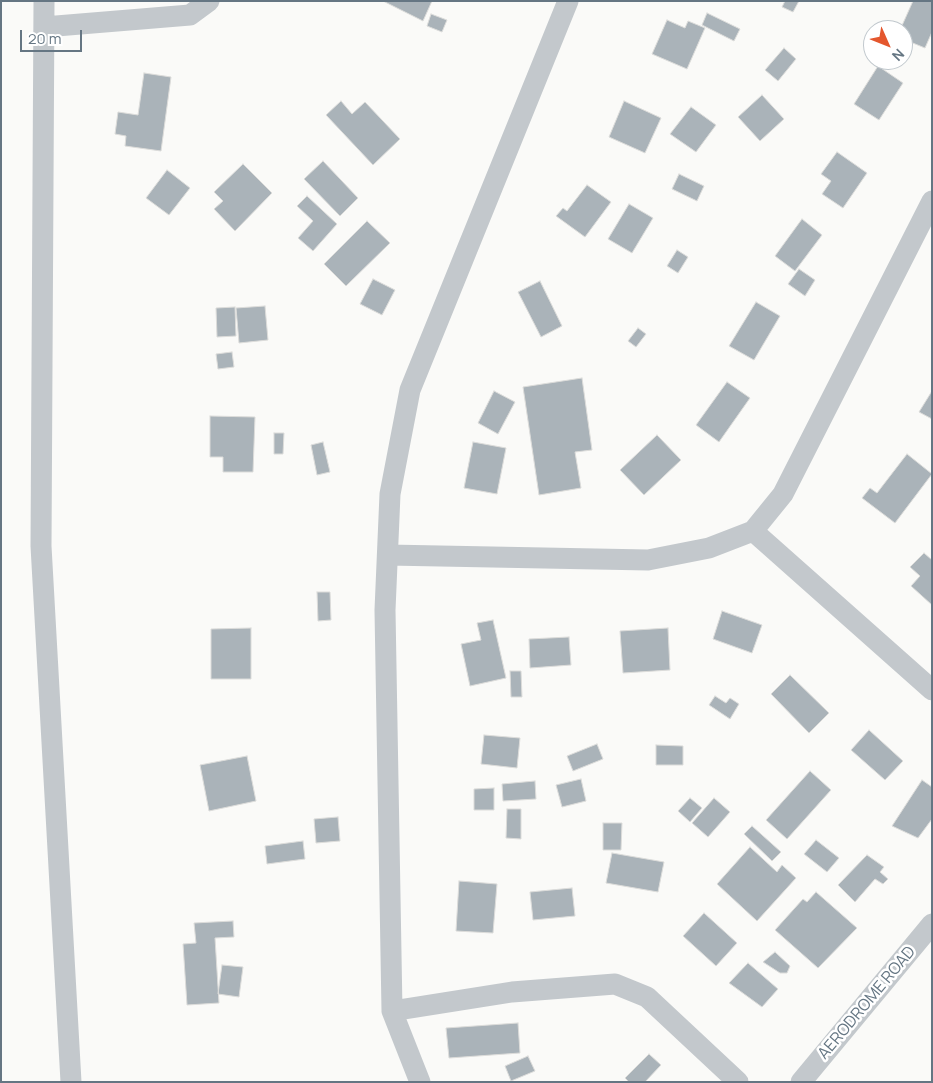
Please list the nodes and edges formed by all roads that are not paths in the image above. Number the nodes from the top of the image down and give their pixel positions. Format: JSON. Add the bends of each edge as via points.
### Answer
{"nodes":[{"id":1,"x":44,"y":1,"type":"edge"},
{"id":2,"x":209,"y":1,"type":"edge"},
{"id":3,"x":568,"y":1,"type":"edge"},
{"id":4,"x":44,"y":27,"type":"junction"},
{"id":5,"x":932,"y":201,"type":"edge"},
{"id":6,"x":753,"y":530,"type":"junction"},
{"id":7,"x":388,"y":555,"type":"junction"},
{"id":8,"x":932,"y":690,"type":"edge"},
{"id":9,"x":932,"y":924,"type":"edge"},
{"id":10,"x":392,"y":1011,"type":"junction"},
{"id":11,"x":72,"y":1082,"type":"edge"},
{"id":12,"x":420,"y":1082,"type":"edge"},
{"id":13,"x":738,"y":1082,"type":"edge"},
{"id":14,"x":801,"y":1082,"type":"edge"}],
"edges":[{"from":1,"to":4,"type":"street"},
{"from":2,"to":4,"type":"street","via":[[190,15]]},
{"from":3,"to":7,"type":"street","via":[[410,390],[390,494]]},
{"from":4,"to":11,"type":"street","via":[[41,546]]},
{"from":5,"to":6,"type":"street","via":[[783,494]]},
{"from":6,"to":7,"type":"street","via":[[709,548],[648,560]]},
{"from":6,"to":8,"type":"street"},
{"from":7,"to":10,"type":"street","via":[[385,610]]},
{"from":9,"to":14,"type":"street","name":"AERODROME ROAD"},
{"from":10,"to":12,"type":"street"},
{"from":10,"to":13,"type":"street","via":[[512,992],[615,984],[647,997]]}]}
